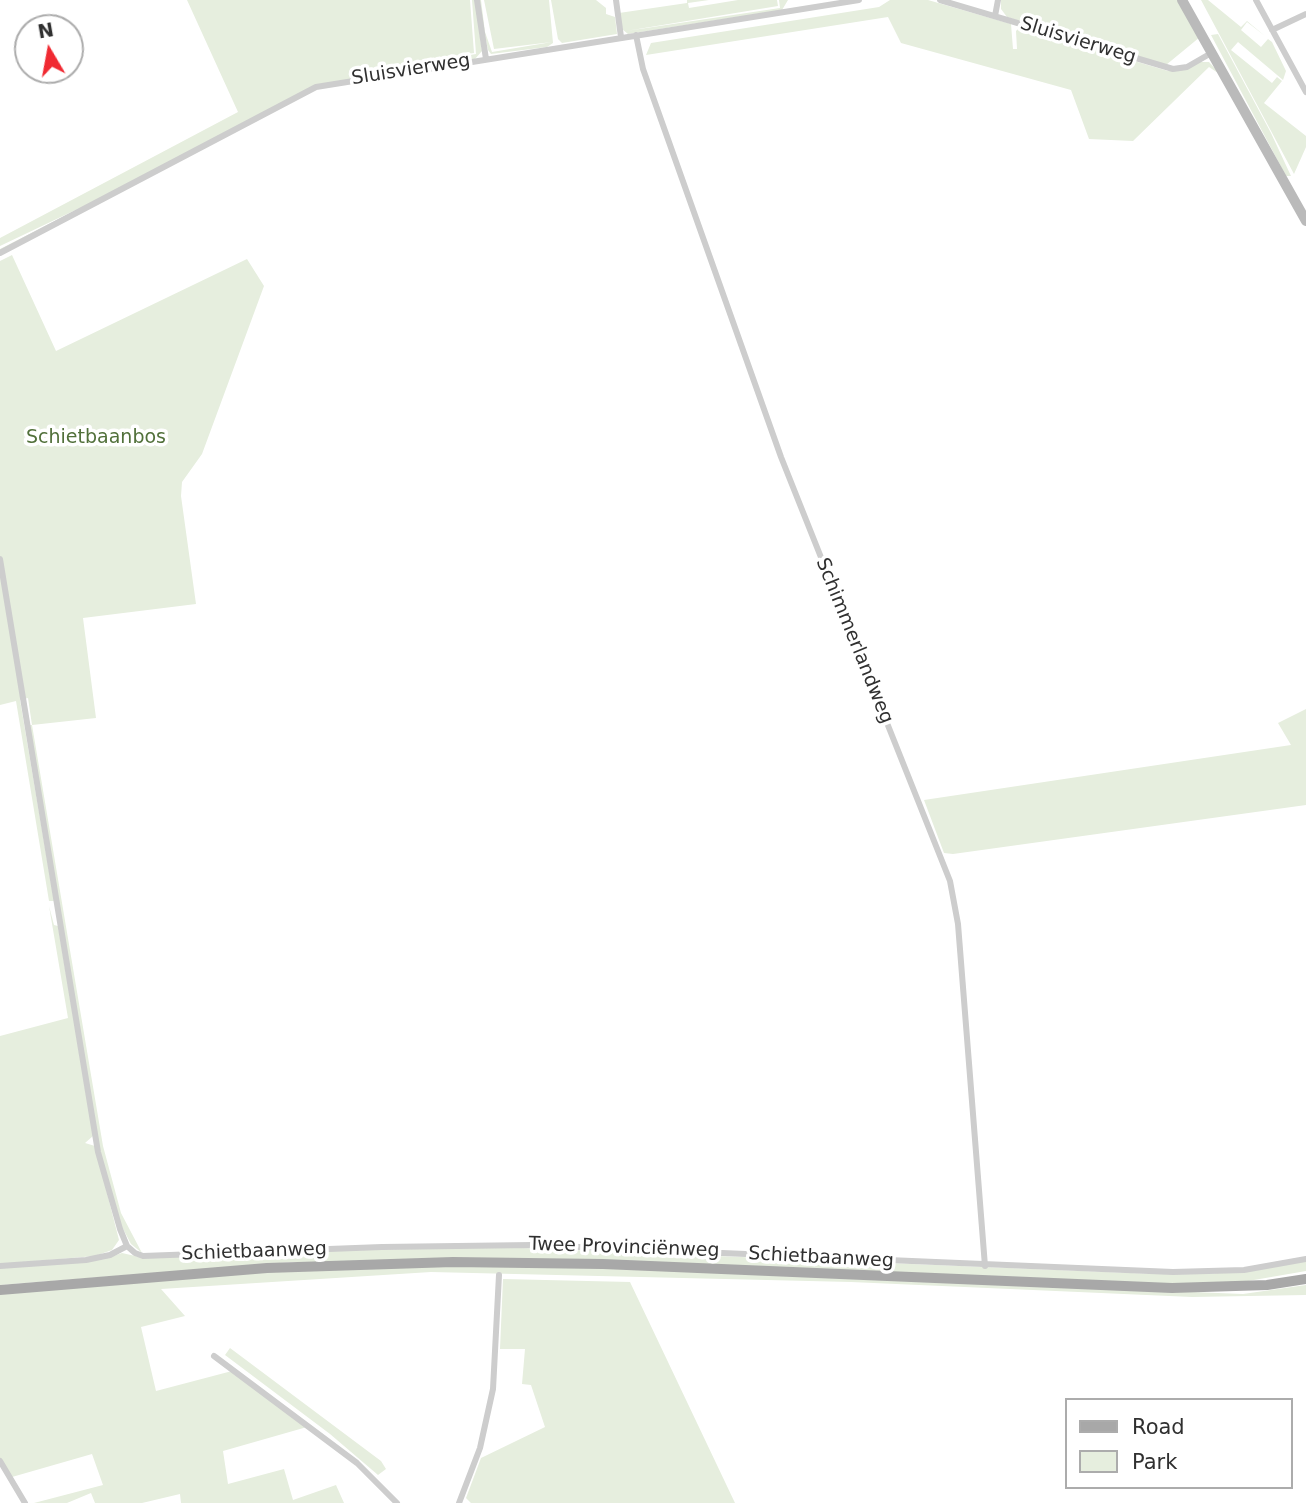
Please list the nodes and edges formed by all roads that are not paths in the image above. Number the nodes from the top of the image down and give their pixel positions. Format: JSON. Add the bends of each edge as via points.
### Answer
{"nodes":[{"id":1,"x":477,"y":0,"type":"edge"},
{"id":2,"x":616,"y":0,"type":"edge"},
{"id":3,"x":790,"y":0,"type":"edge"},
{"id":4,"x":859,"y":0,"type":"edge"},
{"id":5,"x":940,"y":0,"type":"edge"},
{"id":6,"x":998,"y":0,"type":"edge"},
{"id":7,"x":1182,"y":0,"type":"edge"},
{"id":8,"x":1188,"y":0,"type":"edge"},
{"id":9,"x":1256,"y":0,"type":"edge"},
{"id":10,"x":792,"y":11,"type":"junction"},
{"id":11,"x":1306,"y":14,"type":"edge"},
{"id":12,"x":995,"y":16,"type":"junction"},
{"id":13,"x":1272,"y":30,"type":"junction"},
{"id":14,"x":636,"y":35,"type":"junction"},
{"id":15,"x":621,"y":37,"type":"junction"},
{"id":16,"x":1212,"y":51,"type":"junction"},
{"id":17,"x":486,"y":59,"type":"junction"},
{"id":18,"x":1306,"y":92,"type":"edge"},
{"id":19,"x":1306,"y":221,"type":"edge"},
{"id":20,"x":0,"y":253,"type":"edge"},
{"id":21,"x":0,"y":559,"type":"edge"},
{"id":22,"x":127,"y":1246,"type":"junction"},
{"id":23,"x":1306,"y":1259,"type":"edge"},
{"id":24,"x":0,"y":1266,"type":"edge"},
{"id":25,"x":985,"y":1266,"type":"junction"},
{"id":26,"x":1306,"y":1273,"type":"edge"},
{"id":27,"x":499,"y":1276,"type":"dead end"},
{"id":28,"x":1306,"y":1279,"type":"edge"},
{"id":29,"x":1248,"y":1286,"type":"junction"},
{"id":30,"x":0,"y":1290,"type":"edge"},
{"id":31,"x":214,"y":1356,"type":"dead end"},
{"id":32,"x":0,"y":1461,"type":"edge"},
{"id":33,"x":25,"y":1503,"type":"edge"},
{"id":34,"x":397,"y":1503,"type":"edge"},
{"id":35,"x":460,"y":1503,"type":"edge"}],
"edges":[{"from":1,"to":17,"type":"street"},
{"from":2,"to":15,"type":"street"},
{"from":3,"to":10,"type":"street"},
{"from":4,"to":10,"type":"street","name":"Sluisvierweg"},
{"from":5,"to":12,"type":"street","name":"Sluisvierweg"},
{"from":6,"to":12,"type":"street"},
{"from":7,"to":16,"type":"main road"},
{"from":8,"to":16,"type":"main road","via":[[1210,38]]},
{"from":9,"to":13,"type":"street"},
{"from":10,"to":14,"type":"street","name":"Sluisvierweg"},
{"from":11,"to":13,"type":"street"},
{"from":12,"to":16,"type":"street","name":"Sluisvierweg","via":[[1173,69]]},
{"from":13,"to":18,"type":"street"},
{"from":14,"to":15,"type":"street","name":"Sluisvierweg"},
{"from":14,"to":25,"type":"street","name":"Schimmerlandweg","via":[[642,69],[781,457],[950,881],[958,924]]},
{"from":15,"to":17,"type":"street","name":"Sluisvierweg"},
{"from":16,"to":19,"type":"main road"},
{"from":17,"to":20,"type":"street","name":"Sluisvierweg","via":[[316,88]]},
{"from":21,"to":22,"type":"street","via":[[93,1125]]},
{"from":22,"to":24,"type":"street","via":[[86,1260]]},
{"from":22,"to":25,"type":"street","name":"Schietbaanweg","via":[[143,1256],[532,1245]]},
{"from":23,"to":25,"type":"street","name":"Schietbaanweg","via":[[1210,1272]]},
{"from":26,"to":29,"type":"main road","name":"Twee Provinciënweg"},
{"from":27,"to":35,"type":"street","via":[[493,1389],[480,1448]]},
{"from":28,"to":29,"type":"main road","name":"Twee Provinciënweg"},
{"from":29,"to":30,"type":"main road","name":"Twee Provinciënweg","via":[[1147,1288],[616,1264],[442,1262],[222,1271]]},
{"from":31,"to":34,"type":"street","via":[[351,1458]]},
{"from":32,"to":33,"type":"street"}]}
